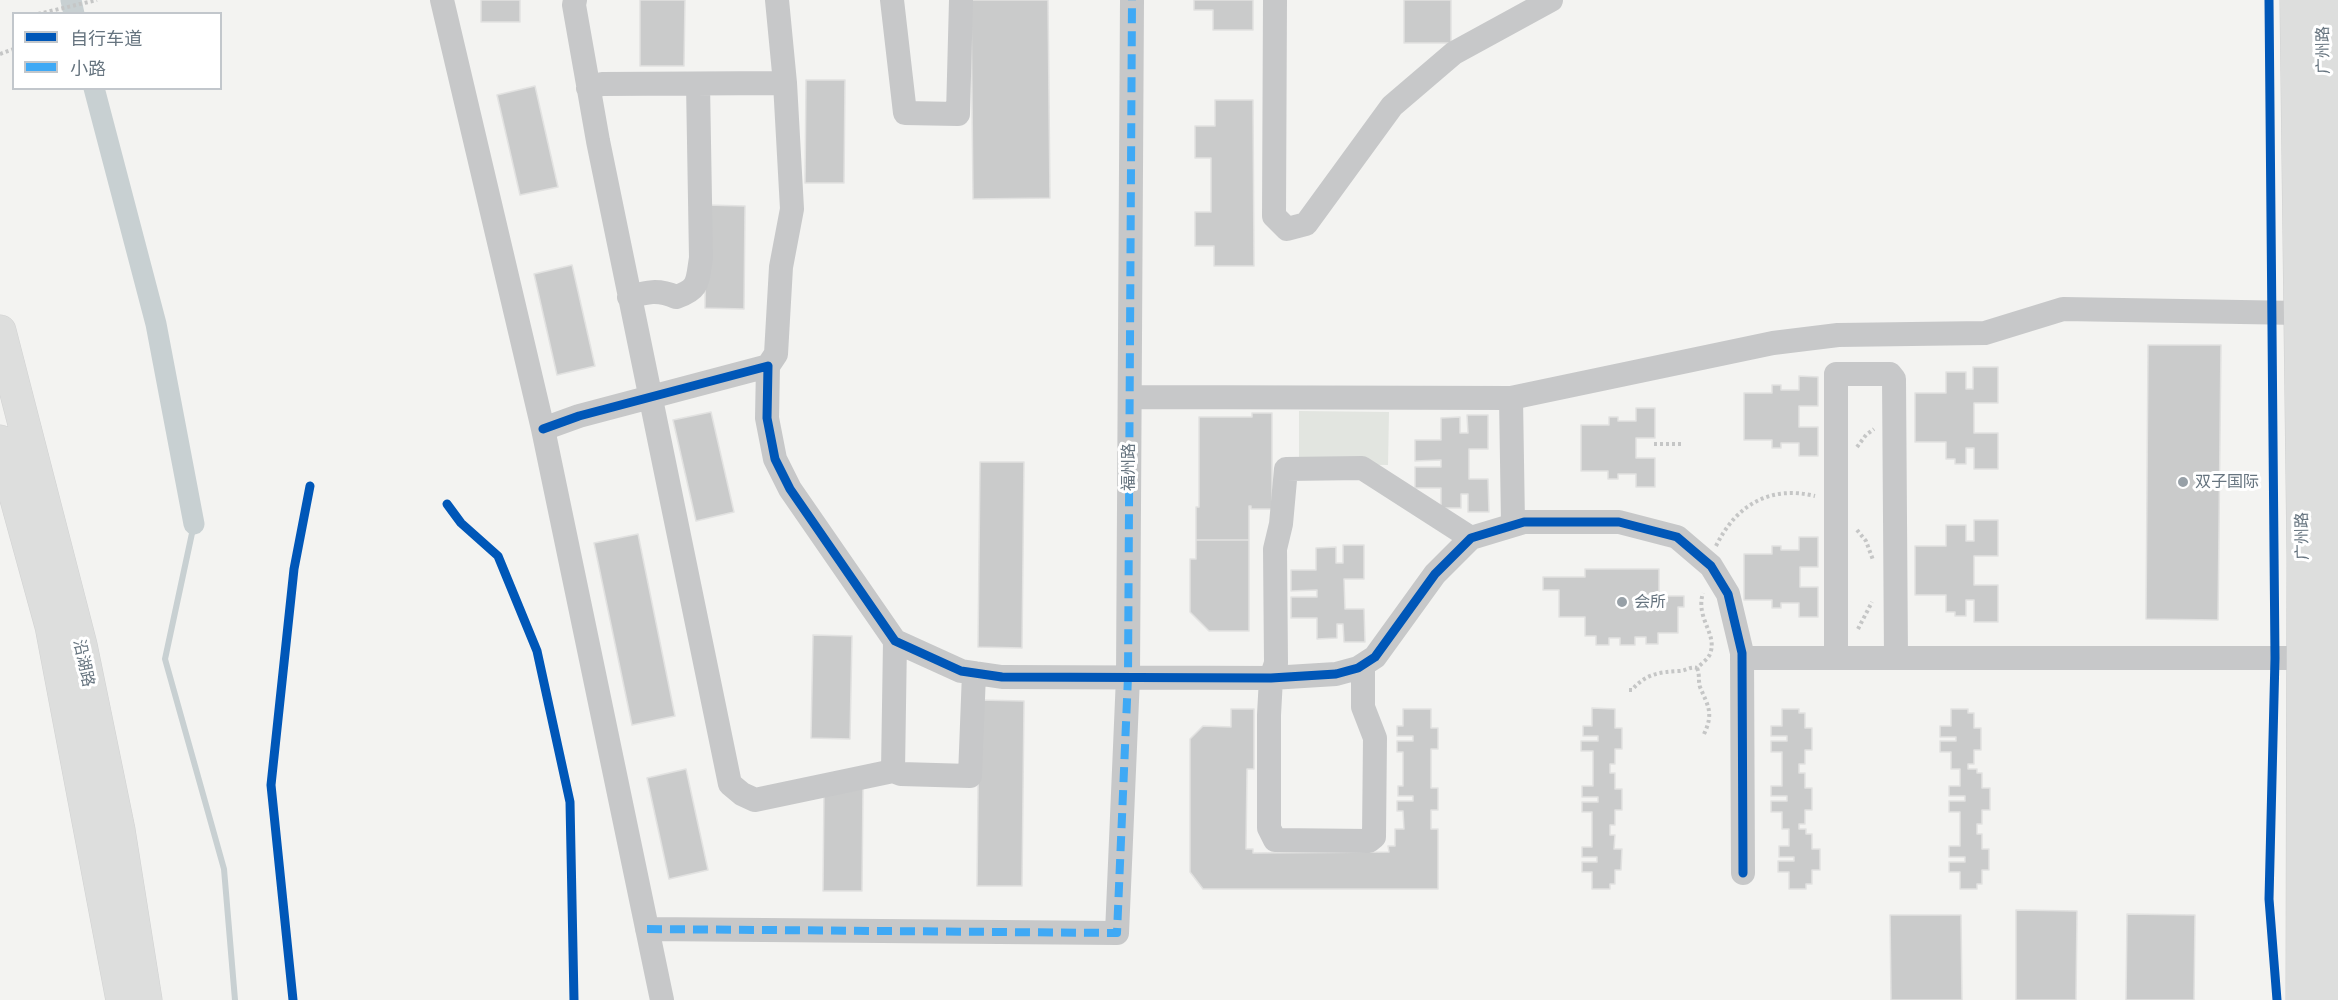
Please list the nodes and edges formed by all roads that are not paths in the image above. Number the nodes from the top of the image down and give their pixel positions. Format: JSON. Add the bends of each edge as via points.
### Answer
{"nodes":[{"id":1,"x":442,"y":0,"type":"edge"},
{"id":2,"x":575,"y":0,"type":"edge"},
{"id":3,"x":777,"y":0,"type":"edge"},
{"id":4,"x":892,"y":0,"type":"edge"},
{"id":5,"x":961,"y":0,"type":"edge"},
{"id":6,"x":1132,"y":0,"type":"edge"},
{"id":7,"x":1275,"y":0,"type":"edge"},
{"id":8,"x":1551,"y":0,"type":"edge"},
{"id":9,"x":2296,"y":0,"type":"edge"},
{"id":10,"x":2322,"y":0,"type":"edge"},
{"id":11,"x":785,"y":83,"type":"junction"},
{"id":12,"x":698,"y":84,"type":"junction"},
{"id":13,"x":588,"y":88,"type":"junction"},
{"id":14,"x":629,"y":297,"type":"junction"},
{"id":15,"x":2300,"y":313,"type":"junction"},
{"id":16,"x":0,"y":331,"type":"edge"},
{"id":17,"x":1838,"y":335,"type":"junction"},
{"id":18,"x":768,"y":366,"type":"junction"},
{"id":19,"x":1836,"y":374,"type":"junction"},
{"id":20,"x":650,"y":397,"type":"junction"},
{"id":21,"x":1130,"y":397,"type":"junction"},
{"id":22,"x":1511,"y":398,"type":"junction"},
{"id":23,"x":543,"y":429,"type":"junction"},
{"id":24,"x":0,"y":441,"type":"edge"},
{"id":25,"x":1513,"y":524,"type":"junction"},
{"id":26,"x":1471,"y":538,"type":"junction"},
{"id":27,"x":896,"y":642,"type":"junction"},
{"id":28,"x":1743,"y":658,"type":"junction"},
{"id":29,"x":1836,"y":658,"type":"junction"},
{"id":30,"x":1896,"y":658,"type":"junction"},
{"id":31,"x":2303,"y":658,"type":"junction"},
{"id":32,"x":1363,"y":665,"type":"junction"},
{"id":33,"x":974,"y":673,"type":"junction"},
{"id":34,"x":1128,"y":677,"type":"junction"},
{"id":35,"x":1271,"y":678,"type":"junction"},
{"id":36,"x":893,"y":771,"type":"junction"},
{"id":37,"x":1743,"y":873,"type":"dead end"},
{"id":38,"x":647,"y":929,"type":"junction"},
{"id":39,"x":2302,"y":967,"type":"junction"},
{"id":40,"x":2336,"y":967,"type":"edge"},
{"id":41,"x":122,"y":1000,"type":"edge"},
{"id":42,"x":146,"y":1000,"type":"edge"},
{"id":43,"x":662,"y":1000,"type":"edge"},
{"id":44,"x":2302,"y":1000,"type":"edge"},
{"id":45,"x":2333,"y":1000,"type":"edge"}],
"edges":[{"from":1,"to":23,"type":"street"},
{"from":2,"to":13,"type":"street"},
{"from":3,"to":11,"type":"street"},
{"from":4,"to":5,"type":"street","via":[[905,113],[957,114]]},
{"from":6,"to":21,"type":"street","name":"福州路"},
{"from":7,"to":8,"type":"street","via":[[1274,216],[1287,229],[1306,224],[1392,106],[1454,53]]},
{"from":9,"to":15,"type":"main road","name":"广州路"},
{"from":10,"to":40,"type":"main road","name":"广州路"},
{"from":11,"to":12,"type":"street"},
{"from":11,"to":18,"type":"street","via":[[792,209],[781,267],[776,354]]},
{"from":12,"to":13,"type":"street","via":[[602,84]]},
{"from":12,"to":14,"type":"street","via":[[701,258],[696,283],[690,292],[676,297],[650,291]]},
{"from":13,"to":14,"type":"street"},
{"from":14,"to":20,"type":"street"},
{"from":15,"to":17,"type":"street","via":[[2063,309],[1985,333]]},
{"from":15,"to":31,"type":"main road","name":"广州路"},
{"from":16,"to":42,"type":"main road","name":"沿湖路","via":[[81,645],[118,830]]},
{"from":17,"to":19,"type":"street"},
{"from":17,"to":22,"type":"street","via":[[1773,343]]},
{"from":18,"to":20,"type":"street"},
{"from":18,"to":27,"type":"street","via":[[767,418],[775,459],[790,489]]},
{"from":19,"to":29,"type":"street"},
{"from":19,"to":30,"type":"street","via":[[1890,374],[1894,379]]},
{"from":20,"to":23,"type":"street"},
{"from":20,"to":36,"type":"street","via":[[730,784],[755,800]]},
{"from":21,"to":22,"type":"street"},
{"from":21,"to":34,"type":"street","name":"福州路"},
{"from":22,"to":25,"type":"street"},
{"from":23,"to":38,"type":"street"},
{"from":24,"to":41,"type":"main road","name":"沿湖路","via":[[51,626]]},
{"from":25,"to":26,"type":"street"},
{"from":25,"to":28,"type":"street","via":[[1619,522],[1677,537],[1711,566],[1728,594]]},
{"from":26,"to":32,"type":"street","via":[[1435,574],[1375,657]]},
{"from":26,"to":35,"type":"street","via":[[1362,468],[1286,468],[1275,549],[1276,663]]},
{"from":27,"to":33,"type":"street"},
{"from":27,"to":36,"type":"street"},
{"from":28,"to":29,"type":"street"},
{"from":28,"to":37,"type":"street"},
{"from":29,"to":30,"type":"street"},
{"from":30,"to":31,"type":"street"},
{"from":31,"to":39,"type":"main road","name":"广州路"},
{"from":32,"to":35,"type":"street","via":[[1336,674]]},
{"from":32,"to":35,"type":"street","via":[[1363,707],[1375,738],[1375,831],[1369,841],[1272,837]]},
{"from":33,"to":34,"type":"street","via":[[1002,677]]},
{"from":33,"to":36,"type":"street","via":[[970,776]]},
{"from":34,"to":35,"type":"street"},
{"from":34,"to":38,"type":"street","name":"福州路","via":[[1117,933]]},
{"from":38,"to":43,"type":"street"},
{"from":39,"to":40,"type":"street"},
{"from":39,"to":44,"type":"main road","name":"广州路"},
{"from":40,"to":45,"type":"main road","name":"广州路"}]}
